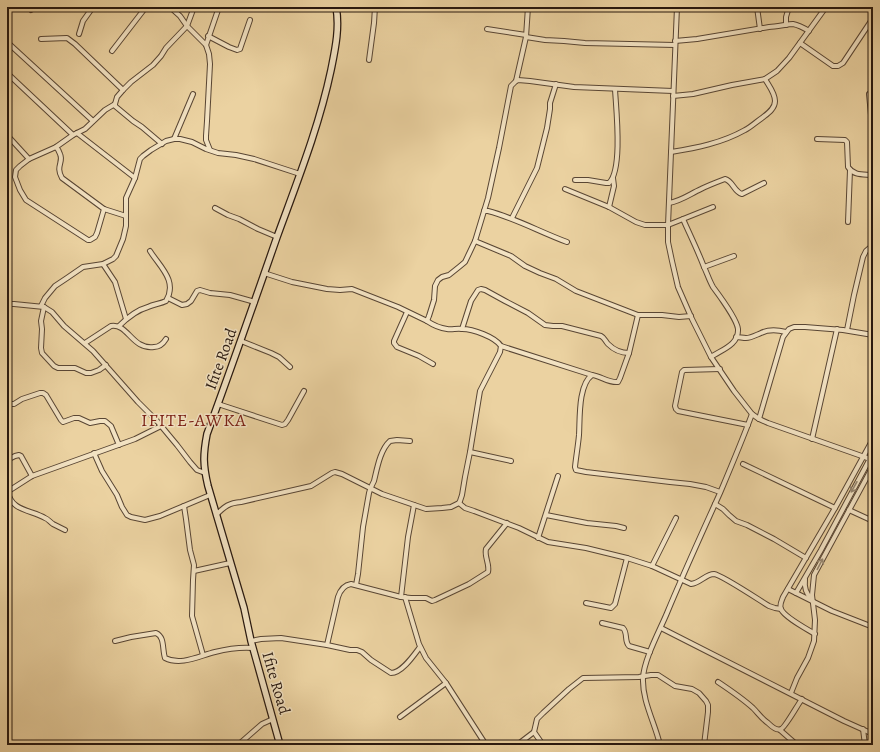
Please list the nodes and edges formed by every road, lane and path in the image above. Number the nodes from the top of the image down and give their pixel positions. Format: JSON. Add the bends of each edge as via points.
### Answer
{"nodes":[{"id":1,"x":36,"y":7,"type":"edge"},
{"id":2,"x":93,"y":7,"type":"edge"},
{"id":3,"x":146,"y":7,"type":"edge"},
{"id":4,"x":170,"y":7,"type":"edge"},
{"id":5,"x":194,"y":7,"type":"edge"},
{"id":6,"x":219,"y":7,"type":"edge"},
{"id":7,"x":336,"y":7,"type":"edge"},
{"id":8,"x":375,"y":7,"type":"edge"},
{"id":9,"x":528,"y":7,"type":"edge"},
{"id":10,"x":677,"y":7,"type":"edge"},
{"id":11,"x":757,"y":7,"type":"edge"},
{"id":12,"x":789,"y":7,"type":"edge"},
{"id":13,"x":826,"y":7,"type":"edge"},
{"id":14,"x":31,"y":10,"type":"dead end"},
{"id":15,"x":873,"y":18,"type":"edge"},
{"id":16,"x":250,"y":20,"type":"dead end"},
{"id":17,"x":786,"y":25,"type":"junction"},
{"id":18,"x":187,"y":26,"type":"junction"},
{"id":19,"x":487,"y":28,"type":"dead end"},
{"id":20,"x":760,"y":29,"type":"junction"},
{"id":21,"x":809,"y":31,"type":"junction"},
{"id":22,"x":78,"y":34,"type":"dead end"},
{"id":23,"x":208,"y":36,"type":"junction"},
{"id":24,"x":526,"y":36,"type":"junction"},
{"id":25,"x":41,"y":39,"type":"dead end"},
{"id":26,"x":7,"y":42,"type":"edge"},
{"id":27,"x":675,"y":43,"type":"junction"},
{"id":28,"x":800,"y":44,"type":"junction"},
{"id":29,"x":206,"y":45,"type":"junction"},
{"id":30,"x":112,"y":51,"type":"dead end"},
{"id":31,"x":370,"y":60,"type":"dead end"},
{"id":32,"x":7,"y":73,"type":"edge"},
{"id":33,"x":765,"y":79,"type":"junction"},
{"id":34,"x":516,"y":81,"type":"junction"},
{"id":35,"x":556,"y":84,"type":"junction"},
{"id":36,"x":615,"y":89,"type":"junction"},
{"id":37,"x":123,"y":90,"type":"junction"},
{"id":38,"x":193,"y":94,"type":"dead end"},
{"id":39,"x":673,"y":94,"type":"junction"},
{"id":40,"x":869,"y":94,"type":"dead end"},
{"id":41,"x":115,"y":104,"type":"junction"},
{"id":42,"x":93,"y":121,"type":"junction"},
{"id":43,"x":75,"y":134,"type":"junction"},
{"id":44,"x":7,"y":136,"type":"edge"},
{"id":45,"x":174,"y":139,"type":"junction"},
{"id":46,"x":817,"y":139,"type":"dead end"},
{"id":47,"x":162,"y":144,"type":"junction"},
{"id":48,"x":56,"y":147,"type":"junction"},
{"id":49,"x":210,"y":150,"type":"junction"},
{"id":50,"x":671,"y":152,"type":"junction"},
{"id":51,"x":873,"y":156,"type":"edge"},
{"id":52,"x":29,"y":159,"type":"junction"},
{"id":53,"x":850,"y":170,"type":"junction"},
{"id":54,"x":300,"y":174,"type":"junction"},
{"id":55,"x":873,"y":175,"type":"edge"},
{"id":56,"x":135,"y":178,"type":"junction"},
{"id":57,"x":613,"y":178,"type":"junction"},
{"id":58,"x":575,"y":180,"type":"dead end"},
{"id":59,"x":764,"y":183,"type":"dead end"},
{"id":60,"x":565,"y":189,"type":"dead end"},
{"id":61,"x":668,"y":202,"type":"junction"},
{"id":62,"x":609,"y":207,"type":"junction"},
{"id":63,"x":713,"y":207,"type":"dead end"},
{"id":64,"x":215,"y":208,"type":"dead end"},
{"id":65,"x":104,"y":209,"type":"junction"},
{"id":66,"x":484,"y":211,"type":"junction"},
{"id":67,"x":126,"y":216,"type":"junction"},
{"id":68,"x":512,"y":218,"type":"junction"},
{"id":69,"x":683,"y":219,"type":"junction"},
{"id":70,"x":848,"y":222,"type":"dead end"},
{"id":71,"x":668,"y":225,"type":"junction"},
{"id":72,"x":277,"y":237,"type":"junction"},
{"id":73,"x":475,"y":241,"type":"junction"},
{"id":74,"x":567,"y":242,"type":"dead end"},
{"id":75,"x":873,"y":245,"type":"edge"},
{"id":76,"x":150,"y":251,"type":"dead end"},
{"id":77,"x":734,"y":256,"type":"dead end"},
{"id":78,"x":103,"y":264,"type":"junction"},
{"id":79,"x":704,"y":267,"type":"junction"},
{"id":80,"x":264,"y":273,"type":"junction"},
{"id":81,"x":168,"y":298,"type":"junction"},
{"id":82,"x":254,"y":302,"type":"junction"},
{"id":83,"x":7,"y":304,"type":"edge"},
{"id":84,"x":42,"y":306,"type":"junction"},
{"id":85,"x":408,"y":312,"type":"junction"},
{"id":86,"x":638,"y":315,"type":"junction"},
{"id":87,"x":691,"y":316,"type":"junction"},
{"id":88,"x":126,"y":319,"type":"junction"},
{"id":89,"x":427,"y":321,"type":"junction"},
{"id":90,"x":119,"y":326,"type":"junction"},
{"id":91,"x":462,"y":329,"type":"junction"},
{"id":92,"x":837,"y":329,"type":"junction"},
{"id":93,"x":847,"y":330,"type":"junction"},
{"id":94,"x":786,"y":332,"type":"junction"},
{"id":95,"x":873,"y":335,"type":"edge"},
{"id":96,"x":736,"y":337,"type":"junction"},
{"id":97,"x":166,"y":339,"type":"dead end"},
{"id":98,"x":241,"y":341,"type":"junction"},
{"id":99,"x":85,"y":343,"type":"junction"},
{"id":100,"x":501,"y":346,"type":"junction"},
{"id":101,"x":629,"y":353,"type":"junction"},
{"id":102,"x":711,"y":357,"type":"junction"},
{"id":103,"x":433,"y":364,"type":"dead end"},
{"id":104,"x":106,"y":365,"type":"junction"},
{"id":105,"x":290,"y":367,"type":"dead end"},
{"id":106,"x":720,"y":369,"type":"junction"},
{"id":107,"x":592,"y":375,"type":"junction"},
{"id":108,"x":304,"y":391,"type":"dead end"},
{"id":109,"x":7,"y":402,"type":"edge"},
{"id":110,"x":218,"y":404,"type":"junction"},
{"id":111,"x":752,"y":414,"type":"junction"},
{"id":112,"x":759,"y":419,"type":"junction"},
{"id":113,"x":161,"y":426,"type":"junction"},
{"id":114,"x":748,"y":426,"type":"junction"},
{"id":115,"x":812,"y":439,"type":"junction"},
{"id":116,"x":873,"y":439,"type":"edge"},
{"id":117,"x":410,"y":441,"type":"dead end"},
{"id":118,"x":119,"y":445,"type":"junction"},
{"id":119,"x":470,"y":452,"type":"junction"},
{"id":120,"x":94,"y":453,"type":"junction"},
{"id":121,"x":873,"y":453,"type":"edge"},
{"id":122,"x":863,"y":457,"type":"junction"},
{"id":123,"x":7,"y":460,"type":"edge"},
{"id":124,"x":872,"y":460,"type":"edge"},
{"id":125,"x":511,"y":461,"type":"dead end"},
{"id":126,"x":743,"y":464,"type":"dead end"},
{"id":127,"x":873,"y":466,"type":"edge"},
{"id":128,"x":205,"y":473,"type":"junction"},
{"id":129,"x":32,"y":476,"type":"junction"},
{"id":130,"x":558,"y":476,"type":"dead end"},
{"id":131,"x":370,"y":488,"type":"junction"},
{"id":132,"x":8,"y":491,"type":"edge"},
{"id":133,"x":720,"y":492,"type":"junction"},
{"id":134,"x":210,"y":495,"type":"junction"},
{"id":135,"x":459,"y":503,"type":"junction"},
{"id":136,"x":715,"y":504,"type":"junction"},
{"id":137,"x":414,"y":505,"type":"junction"},
{"id":138,"x":184,"y":506,"type":"junction"},
{"id":139,"x":835,"y":508,"type":"junction"},
{"id":140,"x":849,"y":510,"type":"junction"},
{"id":141,"x":216,"y":515,"type":"junction"},
{"id":142,"x":546,"y":515,"type":"junction"},
{"id":143,"x":676,"y":518,"type":"dead end"},
{"id":144,"x":873,"y":521,"type":"edge"},
{"id":145,"x":507,"y":523,"type":"junction"},
{"id":146,"x":624,"y":528,"type":"dead end"},
{"id":147,"x":65,"y":530,"type":"dead end"},
{"id":148,"x":538,"y":538,"type":"junction"},
{"id":149,"x":627,"y":558,"type":"junction"},
{"id":150,"x":806,"y":558,"type":"junction"},
{"id":151,"x":230,"y":563,"type":"junction"},
{"id":152,"x":652,"y":566,"type":"junction"},
{"id":153,"x":194,"y":570,"type":"junction"},
{"id":154,"x":805,"y":576,"type":"junction"},
{"id":155,"x":681,"y":580,"type":"junction"},
{"id":156,"x":356,"y":586,"type":"junction"},
{"id":157,"x":788,"y":589,"type":"junction"},
{"id":158,"x":796,"y":593,"type":"junction"},
{"id":159,"x":403,"y":597,"type":"junction"},
{"id":160,"x":813,"y":602,"type":"junction"},
{"id":161,"x":586,"y":603,"type":"dead end"},
{"id":162,"x":780,"y":609,"type":"junction"},
{"id":163,"x":602,"y":623,"type":"dead end"},
{"id":164,"x":661,"y":628,"type":"junction"},
{"id":165,"x":873,"y":628,"type":"edge"},
{"id":166,"x":815,"y":634,"type":"junction"},
{"id":167,"x":115,"y":641,"type":"dead end"},
{"id":168,"x":251,"y":641,"type":"junction"},
{"id":169,"x":327,"y":645,"type":"junction"},
{"id":170,"x":420,"y":647,"type":"junction"},
{"id":171,"x":253,"y":648,"type":"junction"},
{"id":172,"x":650,"y":652,"type":"junction"},
{"id":173,"x":203,"y":655,"type":"junction"},
{"id":174,"x":643,"y":676,"type":"junction"},
{"id":175,"x":718,"y":682,"type":"dead end"},
{"id":176,"x":446,"y":683,"type":"junction"},
{"id":177,"x":790,"y":693,"type":"junction"},
{"id":178,"x":802,"y":699,"type":"junction"},
{"id":179,"x":400,"y":717,"type":"dead end"},
{"id":180,"x":273,"y":719,"type":"junction"},
{"id":181,"x":863,"y":729,"type":"junction"},
{"id":182,"x":780,"y":730,"type":"junction"},
{"id":183,"x":534,"y":732,"type":"junction"},
{"id":184,"x":873,"y":734,"type":"edge"},
{"id":185,"x":873,"y":739,"type":"edge"},
{"id":186,"x":238,"y":745,"type":"edge"},
{"id":187,"x":280,"y":745,"type":"edge"},
{"id":188,"x":486,"y":745,"type":"edge"},
{"id":189,"x":517,"y":745,"type":"edge"},
{"id":190,"x":543,"y":745,"type":"edge"},
{"id":191,"x":660,"y":745,"type":"edge"},
{"id":192,"x":704,"y":745,"type":"edge"},
{"id":193,"x":797,"y":745,"type":"edge"},
{"id":194,"x":865,"y":745,"type":"edge"},
{"id":195,"x":873,"y":745,"type":"edge"}],
"edges":[{"from":1,"to":14,"type":"street"},
{"from":2,"to":22,"type":"street"},
{"from":3,"to":30,"type":"street"},
{"from":4,"to":18,"type":"street"},
{"from":5,"to":18,"type":"street"},
{"from":6,"to":23,"type":"street"},
{"from":7,"to":54,"type":"street","name":"Ifite Road","via":[[336,40],[331,72],[324,102]]},
{"from":8,"to":31,"type":"street"},
{"from":9,"to":24,"type":"street"},
{"from":10,"to":27,"type":"street"},
{"from":11,"to":20,"type":"street"},
{"from":12,"to":17,"type":"street"},
{"from":13,"to":21,"type":"street"},
{"from":15,"to":28,"type":"street","via":[[843,63],[838,66],[833,66]]},
{"from":16,"to":23,"type":"street","via":[[241,46],[237,50]]},
{"from":17,"to":20,"type":"street"},
{"from":17,"to":21,"type":"street","via":[[795,25]]},
{"from":18,"to":29,"type":"street"},
{"from":18,"to":37,"type":"street","via":[[153,65]]},
{"from":19,"to":24,"type":"street"},
{"from":20,"to":27,"type":"street"},
{"from":21,"to":28,"type":"street"},
{"from":23,"to":29,"type":"street"},
{"from":24,"to":27,"type":"street","via":[[585,43]]},
{"from":24,"to":34,"type":"street"},
{"from":25,"to":37,"type":"street","via":[[67,38]]},
{"from":26,"to":42,"type":"street"},
{"from":27,"to":39,"type":"street"},
{"from":28,"to":33,"type":"street","via":[[777,71]]},
{"from":29,"to":49,"type":"street","via":[[210,64],[206,140]]},
{"from":32,"to":43,"type":"street"},
{"from":33,"to":39,"type":"street","via":[[694,94]]},
{"from":33,"to":50,"type":"street","via":[[773,92],[775,102],[768,113],[746,130],[726,139]]},
{"from":34,"to":35,"type":"street"},
{"from":34,"to":66,"type":"street","via":[[511,86]]},
{"from":35,"to":36,"type":"street"},
{"from":35,"to":68,"type":"street","via":[[537,168]]},
{"from":36,"to":39,"type":"street"},
{"from":36,"to":57,"type":"street","via":[[618,147]]},
{"from":37,"to":41,"type":"street"},
{"from":38,"to":45,"type":"street"},
{"from":39,"to":50,"type":"street"},
{"from":40,"to":51,"type":"street"},
{"from":41,"to":42,"type":"street"},
{"from":41,"to":47,"type":"street"},
{"from":42,"to":43,"type":"street"},
{"from":43,"to":48,"type":"street"},
{"from":43,"to":56,"type":"street"},
{"from":44,"to":52,"type":"street"},
{"from":45,"to":47,"type":"street"},
{"from":45,"to":49,"type":"street","via":[[192,142]]},
{"from":46,"to":53,"type":"street","via":[[845,140]]},
{"from":47,"to":56,"type":"street","via":[[140,159]]},
{"from":48,"to":52,"type":"street"},
{"from":48,"to":65,"type":"street","via":[[61,158],[59,172],[62,178]]},
{"from":49,"to":54,"type":"street","via":[[254,159]]},
{"from":50,"to":61,"type":"street"},
{"from":52,"to":65,"type":"street","via":[[16,170],[15,177],[26,200],[34,206],[88,240],[95,237]]},
{"from":53,"to":55,"type":"street","via":[[854,173]]},
{"from":53,"to":70,"type":"street"},
{"from":54,"to":72,"type":"street","name":"Ifite Road"},
{"from":56,"to":67,"type":"street","via":[[126,198]]},
{"from":57,"to":58,"type":"street","via":[[610,183]]},
{"from":57,"to":62,"type":"street","via":[[614,186]]},
{"from":59,"to":61,"type":"street","via":[[742,194],[725,179],[685,198]]},
{"from":60,"to":62,"type":"street"},
{"from":61,"to":71,"type":"street"},
{"from":62,"to":71,"type":"street","via":[[640,224]]},
{"from":63,"to":69,"type":"street"},
{"from":64,"to":72,"type":"street"},
{"from":65,"to":67,"type":"street"},
{"from":66,"to":68,"type":"street"},
{"from":66,"to":73,"type":"street"},
{"from":67,"to":78,"type":"street","via":[[123,239],[116,256]]},
{"from":68,"to":74,"type":"street"},
{"from":69,"to":71,"type":"street"},
{"from":69,"to":79,"type":"street"},
{"from":71,"to":87,"type":"street","via":[[668,242],[678,287]]},
{"from":72,"to":80,"type":"street","name":"Ifite Road"},
{"from":73,"to":86,"type":"street","via":[[511,256],[525,266],[576,290]]},
{"from":73,"to":89,"type":"street","via":[[465,262],[438,280]]},
{"from":75,"to":93,"type":"street","via":[[863,257]]},
{"from":76,"to":81,"type":"street","via":[[167,277],[170,291]]},
{"from":77,"to":79,"type":"street"},
{"from":78,"to":84,"type":"street","via":[[83,267],[55,286]]},
{"from":78,"to":88,"type":"street","via":[[115,282]]},
{"from":79,"to":96,"type":"street","via":[[734,320],[738,329]]},
{"from":80,"to":82,"type":"street","name":"Ifite Road"},
{"from":80,"to":85,"type":"street","via":[[327,289],[352,289]]},
{"from":81,"to":82,"type":"street","via":[[182,305],[187,304],[200,290]]},
{"from":81,"to":88,"type":"street","via":[[166,301],[145,307]]},
{"from":82,"to":98,"type":"street","name":"Ifite Road"},
{"from":83,"to":84,"type":"street"},
{"from":84,"to":99,"type":"street"},
{"from":84,"to":104,"type":"street","via":[[42,353],[54,366],[91,373]]},
{"from":85,"to":89,"type":"street"},
{"from":85,"to":103,"type":"street","via":[[394,343],[397,347]]},
{"from":86,"to":87,"type":"street"},
{"from":86,"to":101,"type":"street"},
{"from":87,"to":102,"type":"street"},
{"from":88,"to":90,"type":"street"},
{"from":89,"to":91,"type":"street","via":[[446,329]]},
{"from":90,"to":97,"type":"street","via":[[142,346],[158,347]]},
{"from":90,"to":99,"type":"street","via":[[111,326]]},
{"from":91,"to":100,"type":"street","via":[[489,336]]},
{"from":91,"to":101,"type":"street","via":[[471,301],[481,289],[528,313],[545,325],[562,326],[601,336],[612,348]]},
{"from":92,"to":93,"type":"street"},
{"from":92,"to":94,"type":"street","via":[[794,327]]},
{"from":92,"to":115,"type":"street"},
{"from":93,"to":95,"type":"street"},
{"from":94,"to":96,"type":"street","via":[[769,330],[750,338]]},
{"from":94,"to":112,"type":"street"},
{"from":96,"to":102,"type":"street","via":[[728,347]]},
{"from":98,"to":105,"type":"street","via":[[271,353]]},
{"from":98,"to":110,"type":"street","name":"Ifite Road"},
{"from":99,"to":104,"type":"street"},
{"from":100,"to":107,"type":"street"},
{"from":100,"to":119,"type":"street","via":[[480,391]]},
{"from":101,"to":107,"type":"street","via":[[618,382]]},
{"from":102,"to":106,"type":"street"},
{"from":104,"to":113,"type":"street"},
{"from":106,"to":111,"type":"street"},
{"from":106,"to":114,"type":"street","via":[[684,370],[676,409]]},
{"from":107,"to":133,"type":"street","via":[[582,392],[576,470],[690,484]]},
{"from":108,"to":110,"type":"street","via":[[288,420],[282,425]]},
{"from":109,"to":118,"type":"street","via":[[14,404],[32,395],[43,393],[63,422],[74,418],[90,423],[104,421],[111,426]]},
{"from":110,"to":128,"type":"street","name":"Ifite Road","via":[[204,448]]},
{"from":111,"to":112,"type":"street"},
{"from":111,"to":114,"type":"street"},
{"from":112,"to":115,"type":"street"},
{"from":113,"to":118,"type":"street"},
{"from":113,"to":128,"type":"street","via":[[197,470]]},
{"from":114,"to":133,"type":"street"},
{"from":115,"to":122,"type":"street"},
{"from":116,"to":122,"type":"street"},
{"from":117,"to":131,"type":"street","via":[[390,441],[386,445]]},
{"from":118,"to":120,"type":"street"},
{"from":119,"to":125,"type":"street"},
{"from":119,"to":135,"type":"street"},
{"from":120,"to":129,"type":"street"},
{"from":120,"to":138,"type":"street","via":[[127,515],[145,520]]},
{"from":121,"to":124,"type":"street"},
{"from":122,"to":124,"type":"street"},
{"from":122,"to":139,"type":"street"},
{"from":123,"to":129,"type":"street","via":[[19,455]]},
{"from":124,"to":154,"type":"street","one_way":true},
{"from":126,"to":139,"type":"street"},
{"from":127,"to":140,"type":"street"},
{"from":128,"to":134,"type":"street","name":"Ifite Road"},
{"from":129,"to":132,"type":"street"},
{"from":130,"to":142,"type":"street"},
{"from":131,"to":137,"type":"street"},
{"from":131,"to":141,"type":"street","via":[[342,474],[332,472],[311,486],[232,503]]},
{"from":131,"to":156,"type":"street"},
{"from":132,"to":147,"type":"street","via":[[9,497],[19,507],[46,518]]},
{"from":133,"to":136,"type":"street"},
{"from":134,"to":138,"type":"street"},
{"from":134,"to":141,"type":"street","name":"Ifite Road"},
{"from":135,"to":137,"type":"street","via":[[426,509]]},
{"from":135,"to":145,"type":"street","via":[[465,508]]},
{"from":136,"to":150,"type":"street","via":[[736,521]]},
{"from":136,"to":155,"type":"street"},
{"from":137,"to":159,"type":"street","via":[[407,545]]},
{"from":138,"to":153,"type":"street"},
{"from":139,"to":150,"type":"street"},
{"from":140,"to":144,"type":"street"},
{"from":160,"to":140,"type":"street","one_way":true,"via":[[814,574]]},
{"from":141,"to":151,"type":"street","name":"Ifite Road"},
{"from":142,"to":146,"type":"street"},
{"from":142,"to":148,"type":"street"},
{"from":143,"to":152,"type":"street"},
{"from":145,"to":148,"type":"street"},
{"from":145,"to":159,"type":"street","via":[[486,549],[488,572],[432,601],[426,598]]},
{"from":148,"to":149,"type":"street"},
{"from":149,"to":152,"type":"street"},
{"from":149,"to":161,"type":"street","via":[[615,604],[611,608]]},
{"from":150,"to":157,"type":"street"},
{"from":151,"to":153,"type":"street"},
{"from":151,"to":168,"type":"street","name":"Ifite Road"},
{"from":152,"to":155,"type":"street"},
{"from":153,"to":173,"type":"street","via":[[192,616]]},
{"from":154,"to":158,"type":"street"},
{"from":154,"to":160,"type":"street","via":[[805,589]]},
{"from":155,"to":162,"type":"street","via":[[693,584],[709,575],[717,575],[769,606]]},
{"from":155,"to":164,"type":"street"},
{"from":156,"to":159,"type":"street"},
{"from":156,"to":169,"type":"street","via":[[348,584],[339,593]]},
{"from":157,"to":158,"type":"street"},
{"from":157,"to":162,"type":"street"},
{"from":158,"to":160,"type":"street"},
{"from":159,"to":170,"type":"street"},
{"from":160,"to":165,"type":"street"},
{"from":160,"to":166,"type":"street"},
{"from":162,"to":166,"type":"street"},
{"from":163,"to":172,"type":"street","via":[[623,628],[629,646]]},
{"from":164,"to":172,"type":"street"},
{"from":164,"to":177,"type":"street"},
{"from":166,"to":177,"type":"street","via":[[808,658]]},
{"from":167,"to":173,"type":"street","via":[[156,633],[162,639],[165,658],[182,661]]},
{"from":168,"to":169,"type":"street","via":[[281,638]]},
{"from":168,"to":171,"type":"street","name":"Ifite Road"},
{"from":169,"to":170,"type":"street","via":[[362,652],[391,673],[402,668]]},
{"from":170,"to":176,"type":"street"},
{"from":171,"to":173,"type":"street","via":[[231,649]]},
{"from":171,"to":180,"type":"street","name":"Ifite Road"},
{"from":172,"to":174,"type":"street"},
{"from":174,"to":183,"type":"street","via":[[583,678],[537,719]]},
{"from":174,"to":191,"type":"street","via":[[645,697]]},
{"from":174,"to":192,"type":"street","via":[[658,676],[676,686],[692,689],[703,697],[708,705]]},
{"from":175,"to":182,"type":"street","via":[[745,701],[766,722]]},
{"from":176,"to":179,"type":"street"},
{"from":176,"to":188,"type":"street"},
{"from":177,"to":178,"type":"street"},
{"from":178,"to":181,"type":"street"},
{"from":178,"to":182,"type":"street"},
{"from":180,"to":186,"type":"street","via":[[262,724]]},
{"from":180,"to":187,"type":"street","name":"Ifite Road"},
{"from":181,"to":184,"type":"street"},
{"from":181,"to":194,"type":"street"},
{"from":182,"to":193,"type":"street"},
{"from":183,"to":189,"type":"street"},
{"from":183,"to":190,"type":"street"},
{"from":184,"to":185,"type":"street"},
{"from":185,"to":195,"type":"street"}]}
